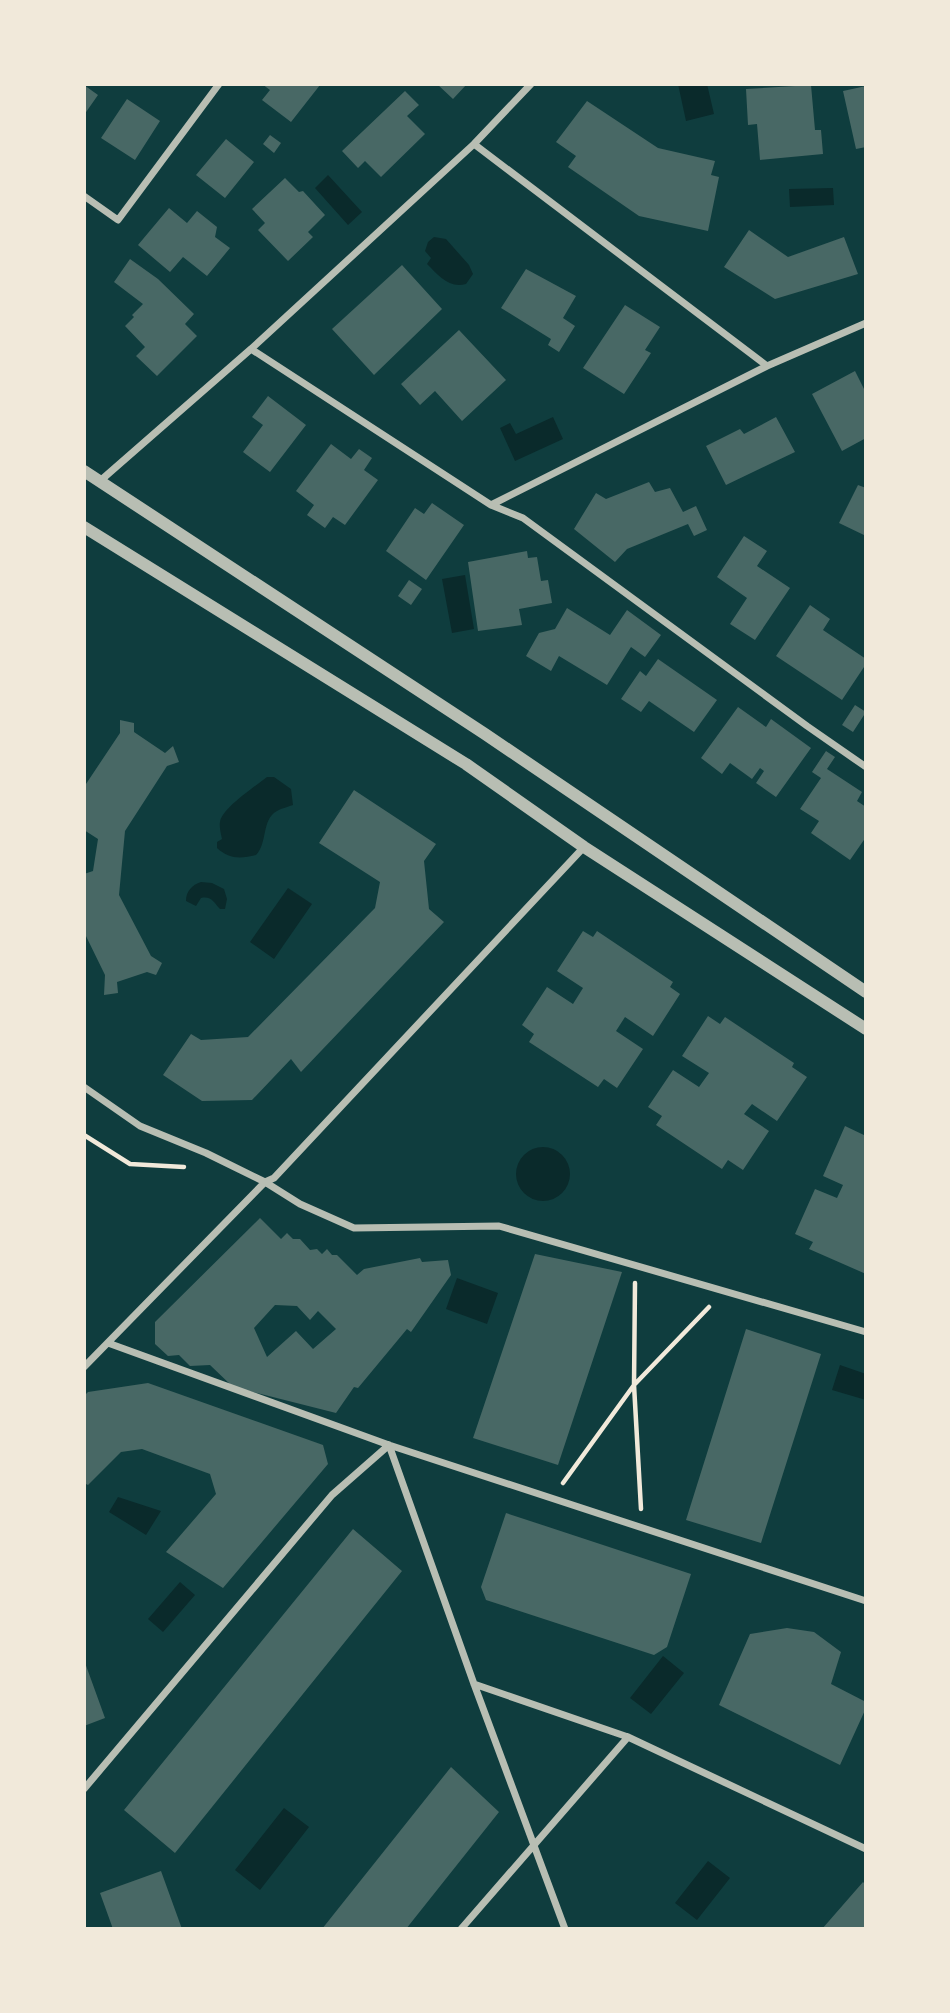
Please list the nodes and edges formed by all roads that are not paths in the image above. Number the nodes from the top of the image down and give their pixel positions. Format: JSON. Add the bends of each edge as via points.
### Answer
{"nodes":[{"id":1,"x":219,"y":84,"type":"edge"},
{"id":2,"x":531,"y":84,"type":"edge"},
{"id":3,"x":474,"y":144,"type":"junction"},
{"id":4,"x":84,"y":196,"type":"edge"},
{"id":5,"x":866,"y":323,"type":"edge"},
{"id":6,"x":251,"y":349,"type":"junction"},
{"id":7,"x":767,"y":366,"type":"junction"},
{"id":8,"x":84,"y":471,"type":"edge"},
{"id":9,"x":100,"y":481,"type":"junction"},
{"id":10,"x":491,"y":505,"type":"junction"},
{"id":11,"x":84,"y":527,"type":"edge"},
{"id":12,"x":866,"y":766,"type":"edge"},
{"id":13,"x":584,"y":847,"type":"junction"},
{"id":14,"x":866,"y":992,"type":"edge"},
{"id":15,"x":866,"y":1029,"type":"edge"},
{"id":16,"x":84,"y":1087,"type":"edge"},
{"id":17,"x":265,"y":1182,"type":"junction"},
{"id":18,"x":866,"y":1332,"type":"edge"},
{"id":19,"x":108,"y":1343,"type":"junction"},
{"id":20,"x":84,"y":1367,"type":"edge"},
{"id":21,"x":389,"y":1445,"type":"junction"},
{"id":22,"x":866,"y":1601,"type":"edge"},
{"id":23,"x":474,"y":1684,"type":"junction"},
{"id":24,"x":628,"y":1737,"type":"junction"},
{"id":25,"x":84,"y":1788,"type":"edge"},
{"id":26,"x":533,"y":1845,"type":"junction"},
{"id":27,"x":866,"y":1849,"type":"edge"},
{"id":28,"x":461,"y":1929,"type":"edge"},
{"id":29,"x":565,"y":1929,"type":"edge"}],
"edges":[{"from":1,"to":4,"type":"street","via":[[118,220]]},
{"from":2,"to":3,"type":"street"},
{"from":3,"to":6,"type":"street"},
{"from":3,"to":7,"type":"street"},
{"from":5,"to":7,"type":"street"},
{"from":6,"to":9,"type":"street"},
{"from":6,"to":10,"type":"street"},
{"from":7,"to":10,"type":"street"},
{"from":8,"to":9,"type":"street"},
{"from":9,"to":14,"type":"street"},
{"from":10,"to":12,"type":"street","via":[[523,518]]},
{"from":11,"to":13,"type":"street","via":[[466,764]]},
{"from":13,"to":15,"type":"street"},
{"from":13,"to":17,"type":"street","via":[[274,1178]]},
{"from":16,"to":17,"type":"street","via":[[140,1126]]},
{"from":17,"to":18,"type":"street","via":[[354,1228],[499,1226]]},
{"from":17,"to":19,"type":"street"},
{"from":19,"to":20,"type":"street"},
{"from":19,"to":21,"type":"street"},
{"from":21,"to":22,"type":"street"},
{"from":21,"to":23,"type":"street"},
{"from":21,"to":25,"type":"street","via":[[332,1495]]},
{"from":23,"to":24,"type":"street"},
{"from":23,"to":26,"type":"street"},
{"from":24,"to":26,"type":"street"},
{"from":24,"to":27,"type":"street"},
{"from":26,"to":28,"type":"street"},
{"from":26,"to":29,"type":"street"}]}
